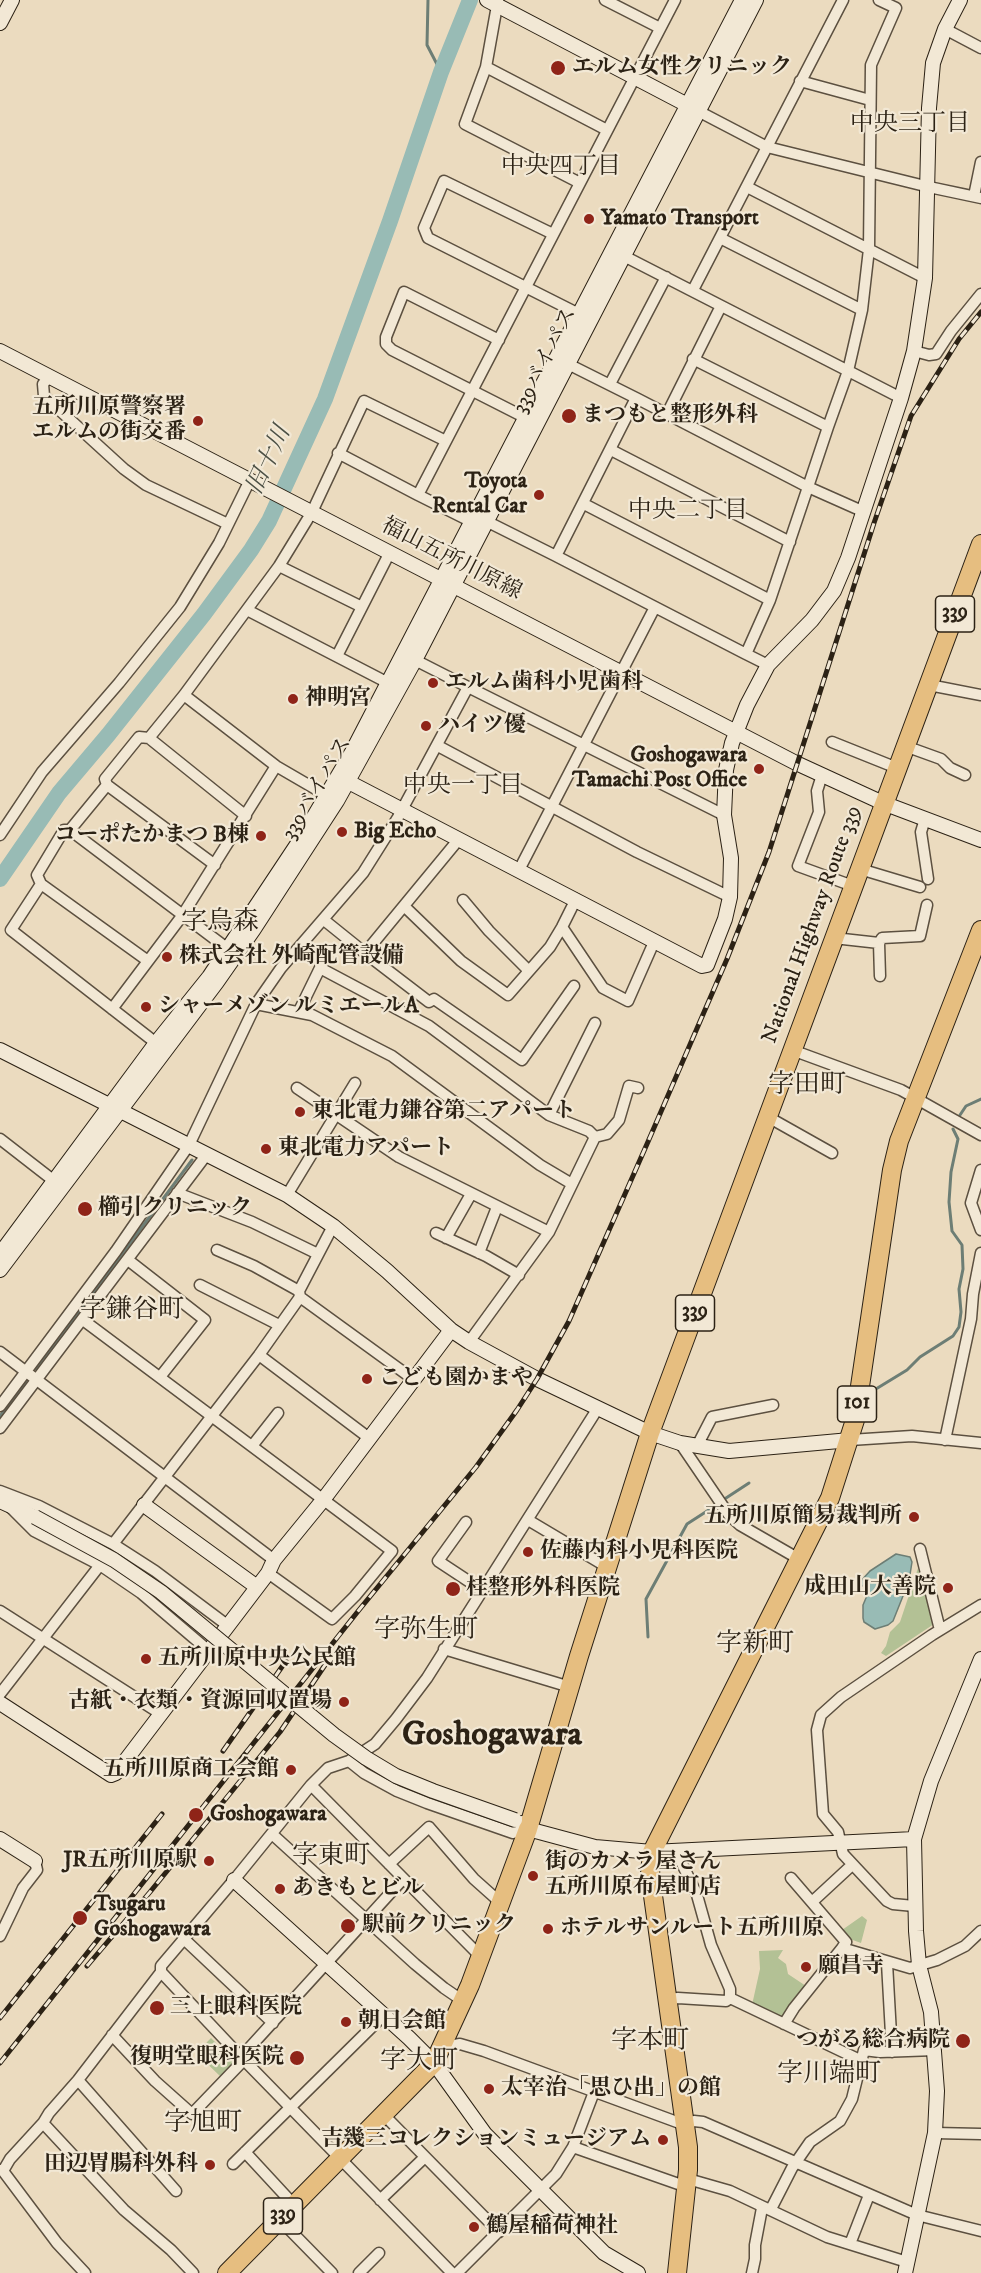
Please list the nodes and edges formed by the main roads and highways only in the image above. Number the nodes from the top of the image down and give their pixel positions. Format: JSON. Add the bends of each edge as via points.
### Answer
{"nodes":[{"id":1,"x":981,"y":544,"type":"edge"},
{"id":2,"x":981,"y":930,"type":"edge"},
{"id":3,"x":227,"y":2273,"type":"edge"},
{"id":4,"x":677,"y":2273,"type":"edge"}],
"edges":[{"from":1,"to":3,"type":"highway","name":"National Highway Route 339","number":"339","via":[[650,1433],[570,1687],[521,1824],[502,1904],[443,2047],[434,2063]]},
{"from":2,"to":4,"type":"highway","number":"101","via":[[899,1141],[855,1419],[830,1498],[652,1852],[650,1874],[688,2147]]}]}
